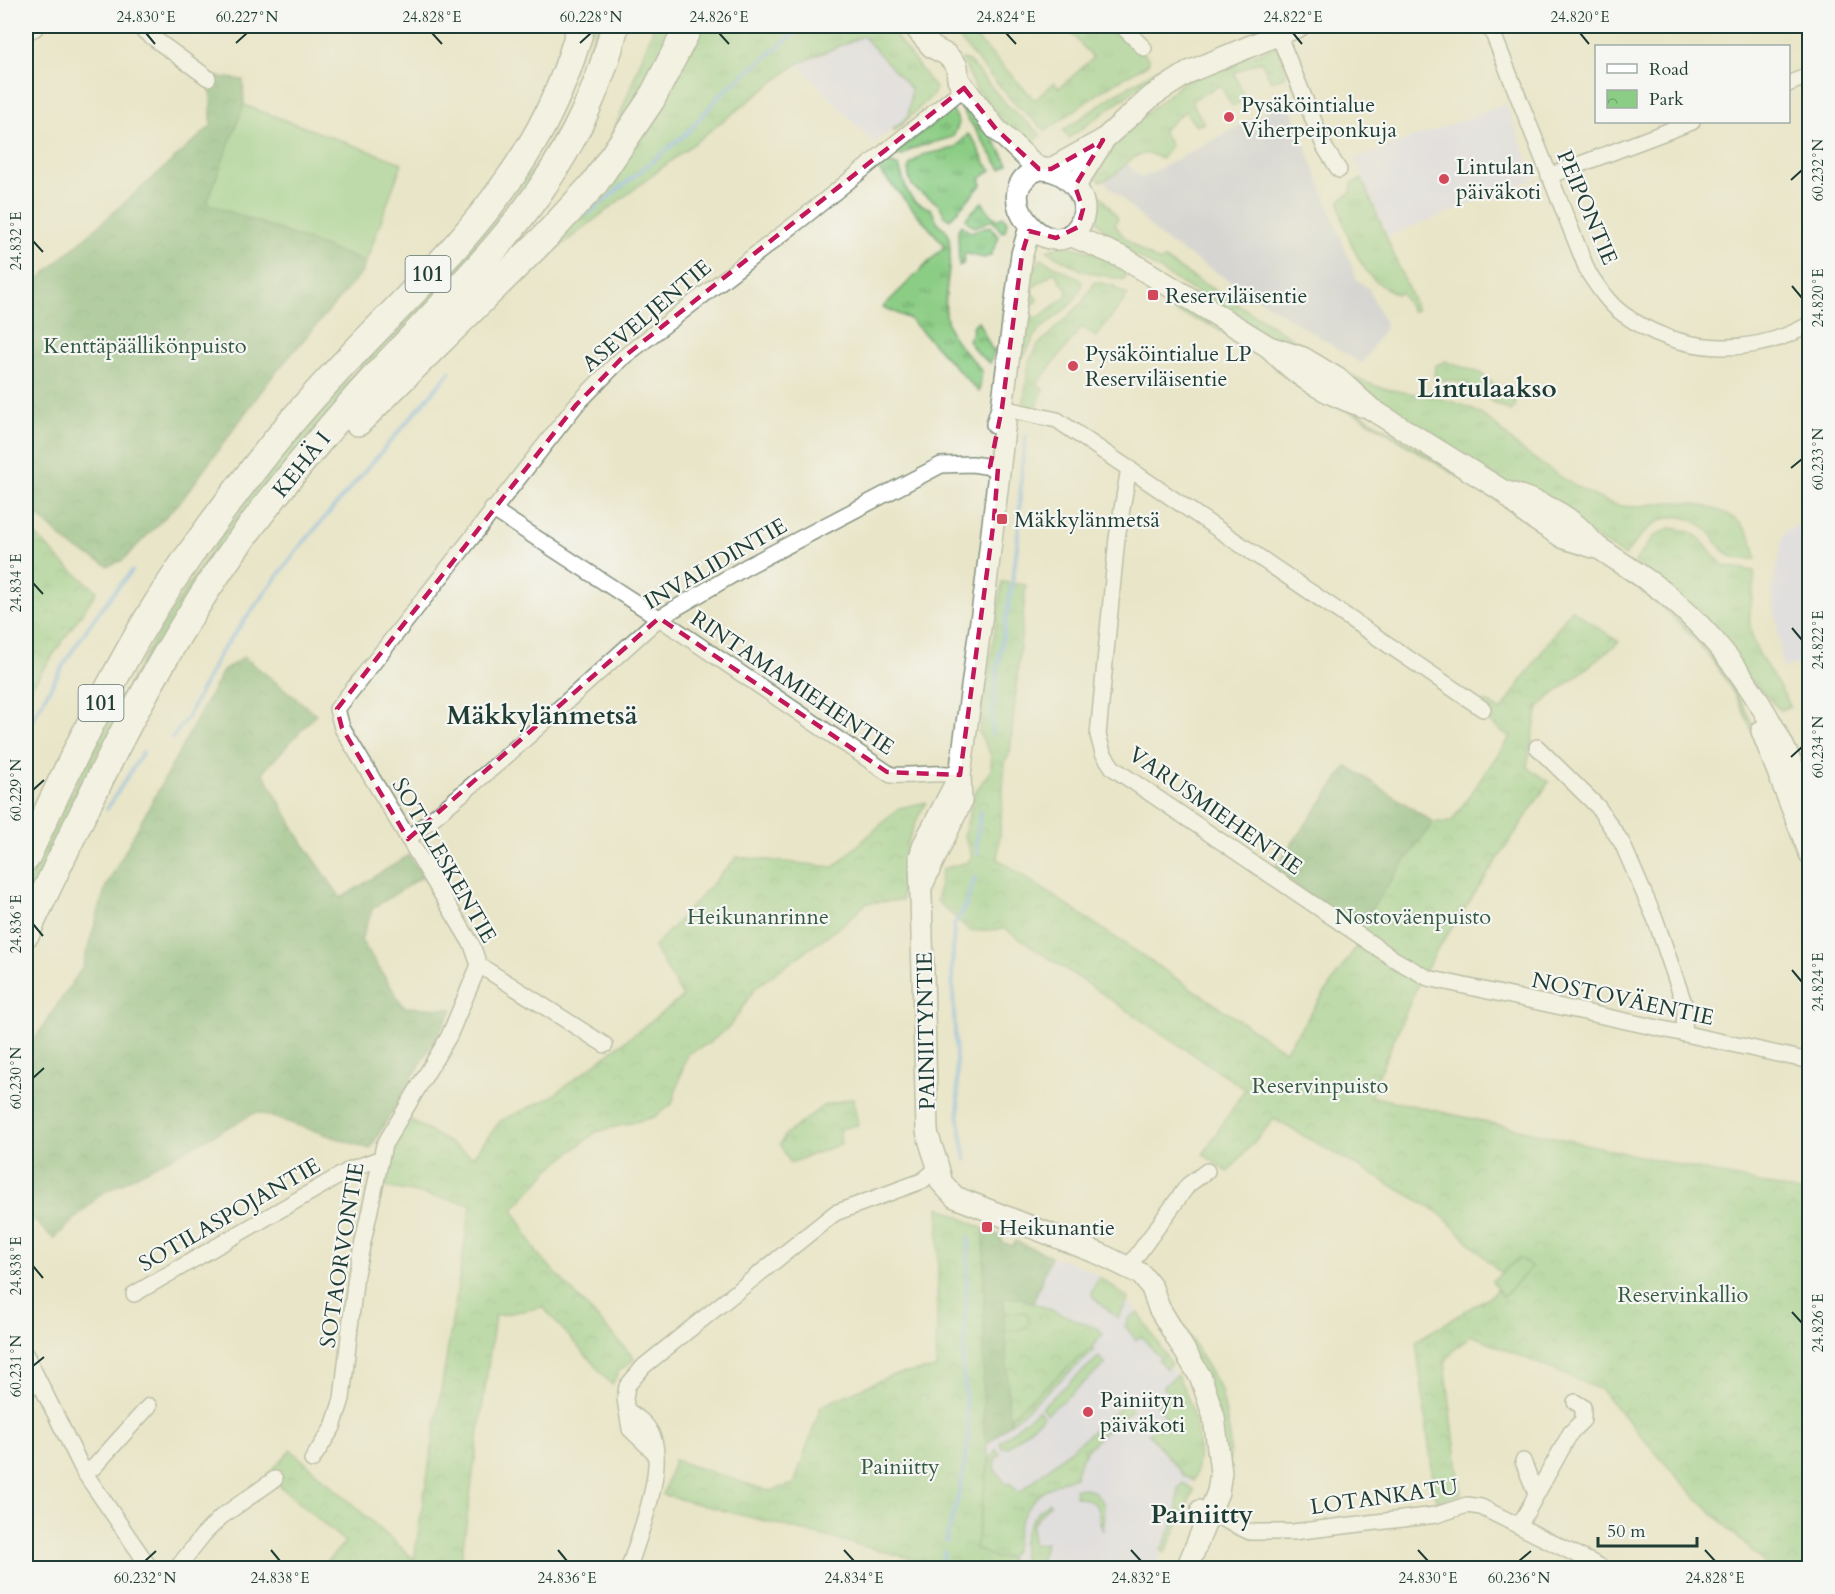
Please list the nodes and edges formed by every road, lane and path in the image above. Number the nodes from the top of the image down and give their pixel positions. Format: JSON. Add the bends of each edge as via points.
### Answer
{"nodes":[{"id":1,"x":33,"y":26,"type":"edge"},
{"id":2,"x":137,"y":26,"type":"edge"},
{"id":3,"x":581,"y":26,"type":"edge"},
{"id":4,"x":615,"y":26,"type":"edge"},
{"id":5,"x":689,"y":26,"type":"edge"},
{"id":6,"x":914,"y":26,"type":"edge"},
{"id":7,"x":1122,"y":26,"type":"edge"},
{"id":8,"x":1299,"y":26,"type":"edge"},
{"id":9,"x":1491,"y":26,"type":"edge"},
{"id":10,"x":26,"y":29,"type":"edge"},
{"id":11,"x":1278,"y":34,"type":"junction"},
{"id":12,"x":1144,"y":48,"type":"dead end"},
{"id":13,"x":1809,"y":75,"type":"edge"},
{"id":14,"x":208,"y":78,"type":"dead end"},
{"id":15,"x":961,"y":83,"type":"junction"},
{"id":16,"x":1790,"y":83,"type":"edge"},
{"id":17,"x":1689,"y":123,"type":"edge"},
{"id":18,"x":996,"y":129,"type":"junction"},
{"id":19,"x":1103,"y":140,"type":"junction"},
{"id":20,"x":1045,"y":169,"type":"junction"},
{"id":21,"x":1339,"y":170,"type":"dead end"},
{"id":22,"x":1549,"y":176,"type":"junction"},
{"id":23,"x":1021,"y":183,"type":"junction"},
{"id":24,"x":1075,"y":186,"type":"junction"},
{"id":25,"x":1084,"y":214,"type":"junction"},
{"id":26,"x":1030,"y":227,"type":"junction"},
{"id":27,"x":1060,"y":236,"type":"junction"},
{"id":28,"x":1124,"y":258,"type":"junction"},
{"id":29,"x":1019,"y":280,"type":"junction"},
{"id":30,"x":1809,"y":324,"type":"edge"},
{"id":31,"x":1002,"y":410,"type":"junction"},
{"id":32,"x":994,"y":467,"type":"junction"},
{"id":33,"x":1129,"y":468,"type":"junction"},
{"id":34,"x":280,"y":488,"type":"junction"},
{"id":35,"x":492,"y":509,"type":"junction"},
{"id":36,"x":659,"y":618,"type":"junction"},
{"id":37,"x":337,"y":709,"type":"joint"},
{"id":38,"x":1483,"y":709,"type":"dead end"},
{"id":39,"x":1537,"y":747,"type":"dead end"},
{"id":40,"x":960,"y":775,"type":"junction"},
{"id":41,"x":1804,"y":812,"type":"edge"},
{"id":42,"x":408,"y":839,"type":"junction"},
{"id":43,"x":1809,"y":854,"type":"edge"},
{"id":44,"x":26,"y":858,"type":"edge"},
{"id":45,"x":26,"y":933,"type":"edge"},
{"id":46,"x":479,"y":965,"type":"junction"},
{"id":47,"x":1428,"y":978,"type":"joint"},
{"id":48,"x":1684,"y":1034,"type":"junction"},
{"id":49,"x":605,"y":1045,"type":"dead end"},
{"id":50,"x":1809,"y":1061,"type":"edge"},
{"id":51,"x":379,"y":1159,"type":"junction"},
{"id":52,"x":940,"y":1170,"type":"junction"},
{"id":53,"x":1207,"y":1171,"type":"dead end"},
{"id":54,"x":1127,"y":1269,"type":"junction"},
{"id":55,"x":134,"y":1294,"type":"dead end"},
{"id":56,"x":26,"y":1355,"type":"edge"},
{"id":57,"x":37,"y":1380,"type":"junction"},
{"id":58,"x":26,"y":1392,"type":"edge"},
{"id":59,"x":1575,"y":1402,"type":"dead end"},
{"id":60,"x":149,"y":1406,"type":"dead end"},
{"id":61,"x":312,"y":1460,"type":"dead end"},
{"id":62,"x":1523,"y":1461,"type":"dead end"},
{"id":63,"x":84,"y":1472,"type":"junction"},
{"id":64,"x":275,"y":1479,"type":"dead end"},
{"id":65,"x":1536,"y":1494,"type":"junction"},
{"id":66,"x":1205,"y":1510,"type":"junction"},
{"id":67,"x":1519,"y":1526,"type":"junction"},
{"id":68,"x":150,"y":1569,"type":"edge"},
{"id":69,"x":177,"y":1569,"type":"edge"},
{"id":70,"x":629,"y":1569,"type":"edge"},
{"id":71,"x":1172,"y":1569,"type":"edge"},
{"id":72,"x":1187,"y":1569,"type":"edge"},
{"id":73,"x":1603,"y":1569,"type":"edge"}],
"edges":[{"from":1,"to":10,"type":"street"},
{"from":2,"to":14,"type":"street"},
{"from":3,"to":44,"type":"highway","name":"KEHÄ I","number":"101","via":[[551,105],[513,174],[476,222],[289,426],[234,496],[142,629],[92,718]]},
{"from":4,"to":34,"type":"highway","name":"KEHÄ I","number":"101","via":[[590,103],[563,158],[536,200],[498,248],[373,379]]},
{"from":5,"to":34,"type":"highway","number":"101","via":[[660,85],[618,152],[574,207],[319,465]]},
{"from":6,"to":15,"type":"street","via":[[932,47],[957,66]]},
{"from":7,"to":12,"type":"street"},
{"from":8,"to":11,"type":"street"},
{"from":9,"to":22,"type":"street","name":"PEIPONTIE"},
{"from":11,"to":19,"type":"street","via":[[1169,84]]},
{"from":11,"to":21,"type":"street","via":[[1324,148]]},
{"from":13,"to":16,"type":"street"},
{"from":15,"to":18,"type":"street"},
{"from":15,"to":35,"type":"street","name":"ASEVELJENTIE","via":[[804,217],[621,359],[576,405]]},
{"from":17,"to":22,"type":"street"},
{"from":18,"to":20,"type":"street"},
{"from":18,"to":23,"type":"street"},
{"from":19,"to":20,"type":"street"},
{"from":19,"to":24,"type":"street"},
{"from":20,"to":23,"type":"street","via":[[1030,174]]},
{"from":20,"to":24,"type":"street"},
{"from":22,"to":30,"type":"street","name":"PEIPONTIE","via":[[1588,272],[1607,299],[1644,327],[1689,346],[1752,347],[1790,336]]},
{"from":23,"to":26,"type":"street","via":[[1018,204]]},
{"from":24,"to":25,"type":"street"},
{"from":25,"to":27,"type":"street","via":[[1078,227]]},
{"from":25,"to":28,"type":"street"},
{"from":26,"to":27,"type":"street"},
{"from":26,"to":29,"type":"street","name":"PAINIITYNTIE"},
{"from":27,"to":28,"type":"street"},
{"from":27,"to":29,"type":"street","via":[[1035,256]]},
{"from":28,"to":41,"type":"street","via":[[1269,347],[1303,358],[1338,379],[1371,409],[1503,491],[1537,500],[1576,524],[1600,549],[1669,596],[1754,692],[1771,721]]},
{"from":29,"to":31,"type":"street","name":"PAINIITYNTIE"},
{"from":31,"to":32,"type":"street","name":"PAINIITYNTIE"},
{"from":31,"to":33,"type":"street","via":[[1057,420]]},
{"from":32,"to":36,"type":"street","name":"INVALIDINTIE","via":[[941,465],[746,567]]},
{"from":32,"to":40,"type":"street","name":"PAINIITYNTIE","via":[[975,590],[976,643]]},
{"from":33,"to":38,"type":"street"},
{"from":33,"to":47,"type":"street","name":"VARUSMIEHENTIE","via":[[1117,538],[1098,735],[1107,761],[1156,800]]},
{"from":34,"to":45,"type":"highway","name":"KEHÄ I","number":"101","via":[[172,643],[133,712]]},
{"from":35,"to":36,"type":"street","name":"RINTAMAMIEHENTIE"},
{"from":35,"to":37,"type":"street","name":"ASEVELJENTIE"},
{"from":36,"to":40,"type":"street","name":"RINTAMAMIEHENTIE","via":[[891,775]]},
{"from":36,"to":42,"type":"street","name":"INVALIDINTIE","via":[[496,766]]},
{"from":37,"to":42,"type":"street","name":"SOTALESKENTIE","via":[[342,728]]},
{"from":39,"to":48,"type":"street","via":[[1598,807],[1622,843],[1656,921],[1685,1006]]},
{"from":40,"to":52,"type":"street","name":"PAINIITYNTIE","via":[[961,802],[922,886],[927,1131]]},
{"from":41,"to":43,"type":"street"},
{"from":42,"to":46,"type":"street","name":"SOTALESKENTIE","via":[[472,945]]},
{"from":46,"to":49,"type":"street","name":"SOTALESKENTIE"},
{"from":46,"to":51,"type":"street","name":"SOTAORVONTIE","via":[[448,1036]]},
{"from":47,"to":48,"type":"street","name":"NOSTOVÄENTIE"},
{"from":48,"to":50,"type":"street","name":"NOSTOVÄENTIE"},
{"from":51,"to":55,"type":"street","name":"SOTILASPOJANTIE","via":[[351,1169]]},
{"from":51,"to":61,"type":"street","name":"SOTAORVONTIE","via":[[356,1274],[342,1399],[333,1427]]},
{"from":52,"to":54,"type":"street","name":"PAINIITYNTIE","via":[[941,1182],[949,1192],[1100,1254]]},
{"from":52,"to":70,"type":"street","via":[[922,1181],[835,1213],[816,1226],[644,1366],[627,1386],[628,1411],[652,1434],[656,1454],[656,1468]]},
{"from":53,"to":54,"type":"street","via":[[1188,1185]]},
{"from":54,"to":66,"type":"street","name":"PAINIITYNTIE","via":[[1146,1279],[1209,1397],[1217,1452]]},
{"from":56,"to":57,"type":"street"},
{"from":57,"to":58,"type":"street"},
{"from":57,"to":63,"type":"street"},
{"from":59,"to":65,"type":"street","via":[[1582,1407],[1583,1420],[1571,1432]]},
{"from":60,"to":63,"type":"street","via":[[94,1467]]},
{"from":62,"to":65,"type":"street"},
{"from":63,"to":68,"type":"street"},
{"from":64,"to":69,"type":"street","via":[[221,1517]]},
{"from":65,"to":67,"type":"street"},
{"from":66,"to":67,"type":"street","name":"LOTANKATU","via":[[1250,1532],[1293,1532],[1436,1515],[1467,1505],[1480,1507]]},
{"from":66,"to":71,"type":"street","name":"PAINIITYNTIE"},
{"from":66,"to":72,"type":"street","name":"PAINIITYNTIE"},
{"from":67,"to":73,"type":"street","name":"LOTANKATU"}]}
